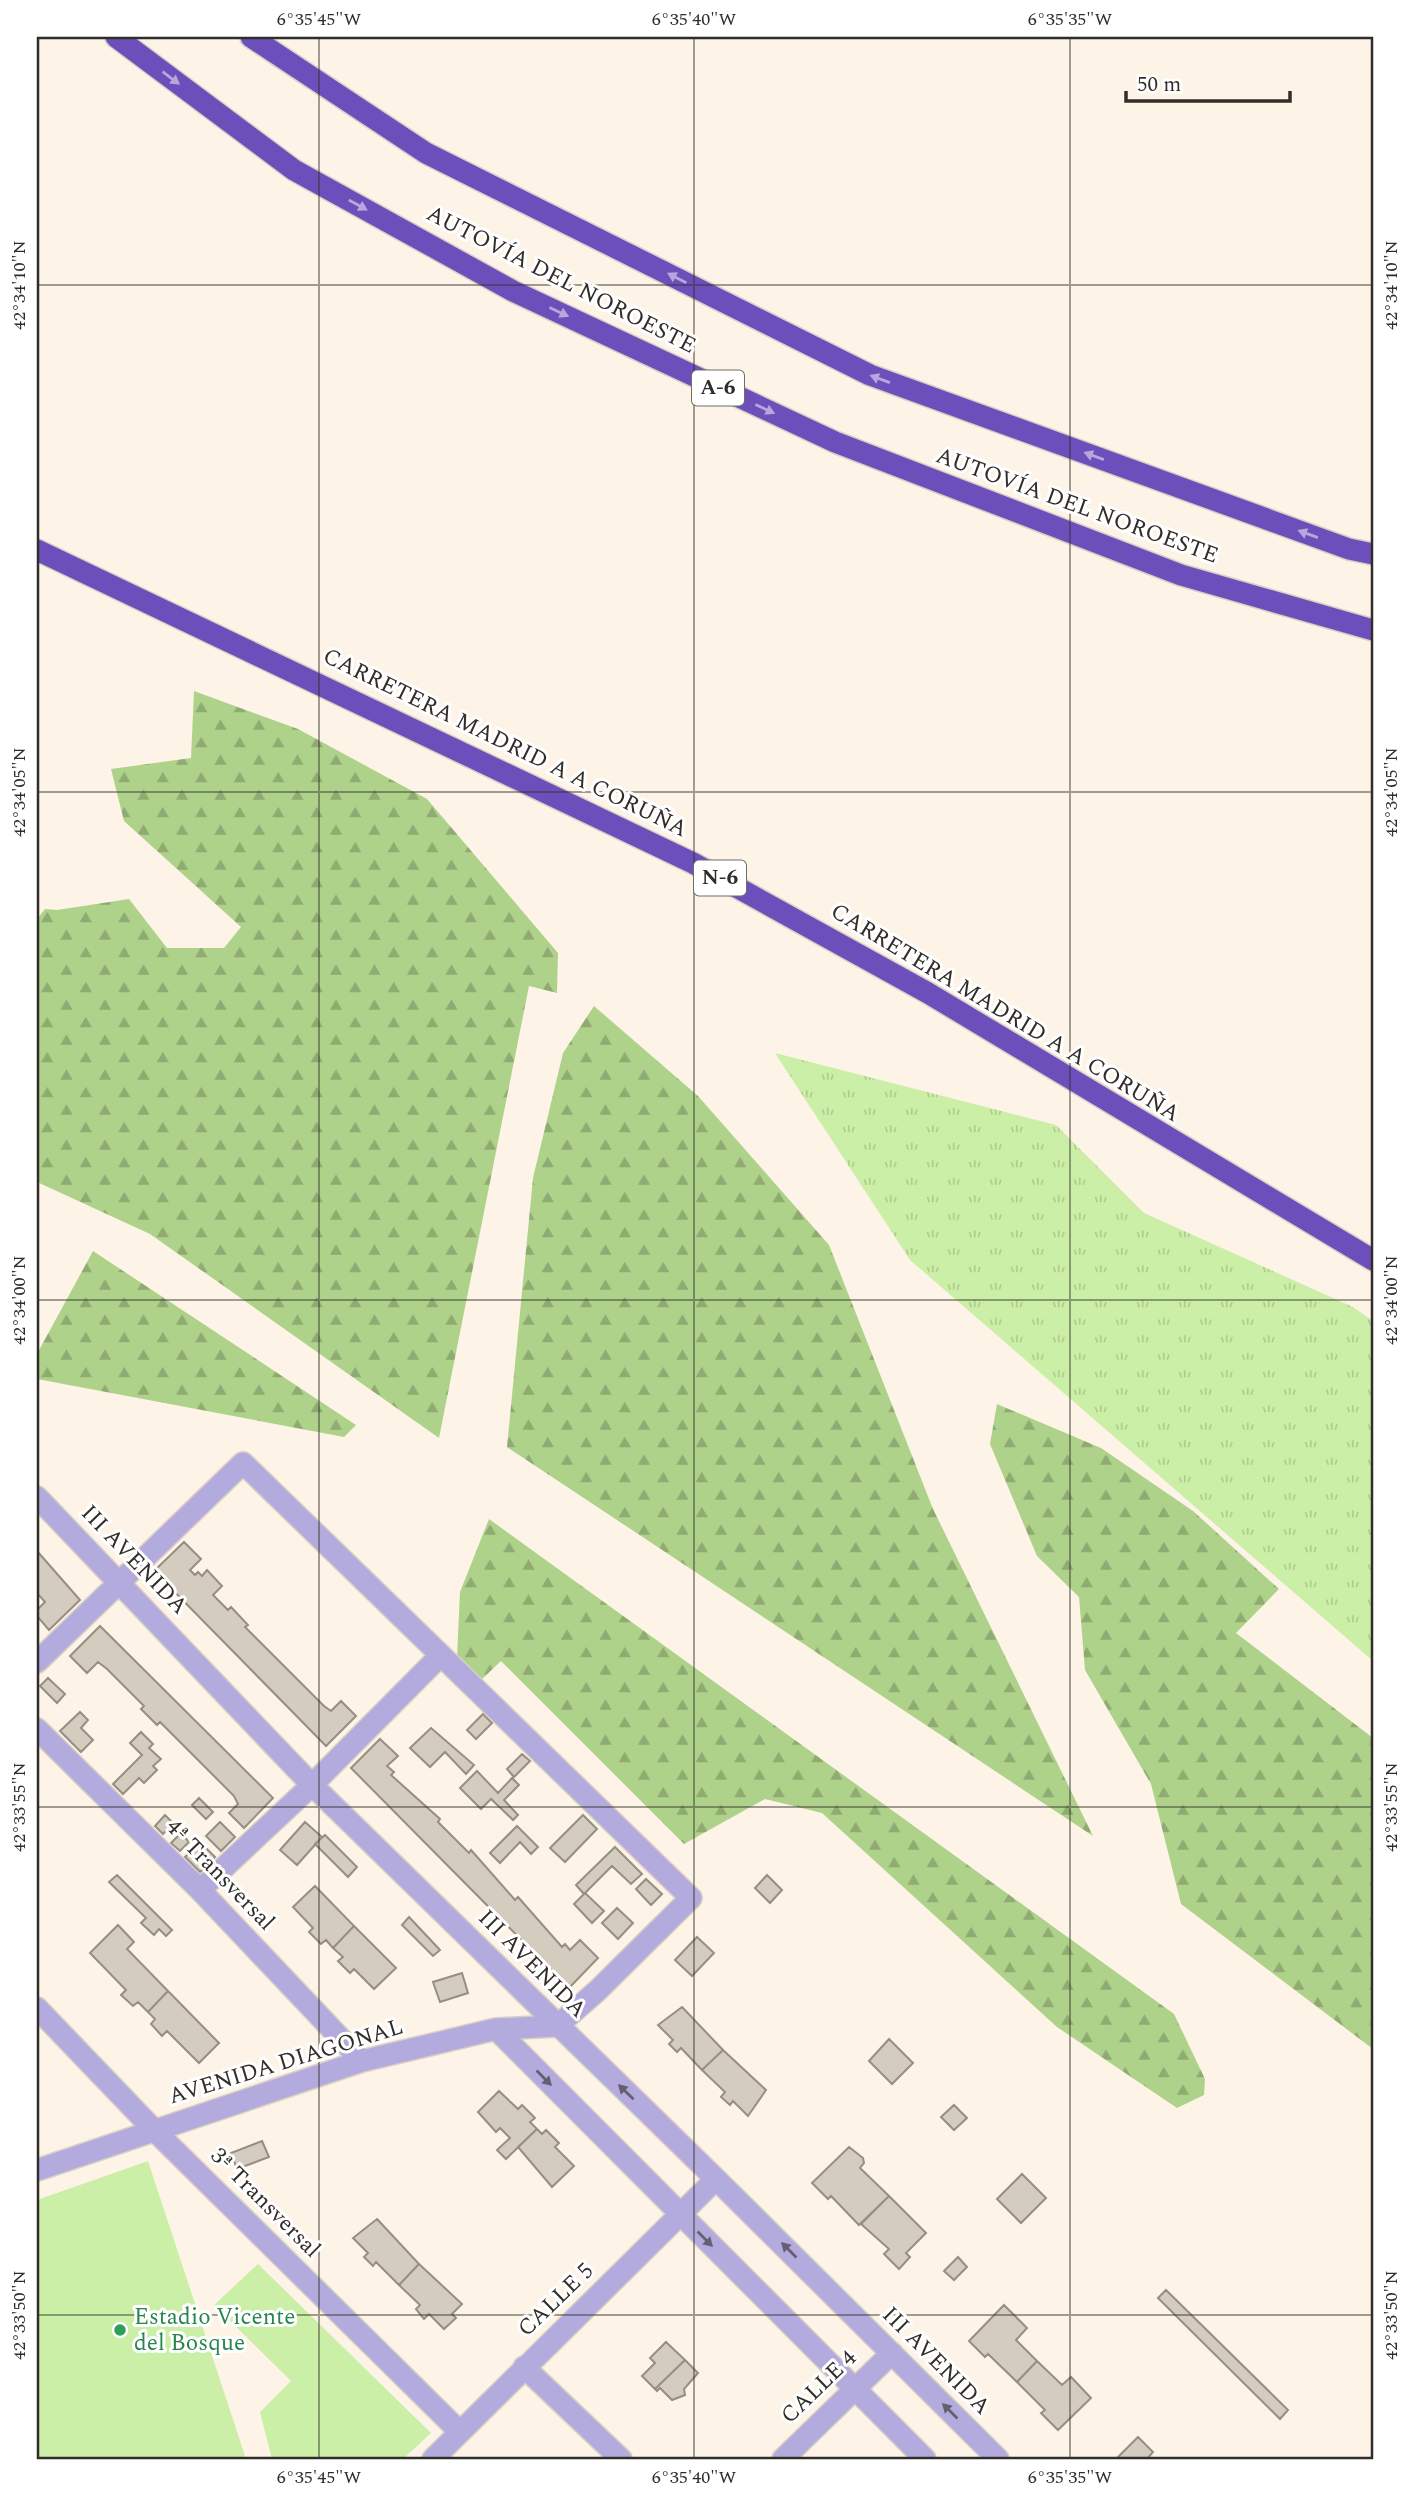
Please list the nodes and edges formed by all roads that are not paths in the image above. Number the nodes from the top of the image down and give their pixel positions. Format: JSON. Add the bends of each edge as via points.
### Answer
{"nodes":[{"id":1,"x":116,"y":37,"type":"edge"},
{"id":2,"x":251,"y":37,"type":"edge"},
{"id":3,"x":37,"y":550,"type":"edge"},
{"id":4,"x":1373,"y":554,"type":"edge"},
{"id":5,"x":1373,"y":630,"type":"edge"},
{"id":6,"x":1373,"y":1260,"type":"edge"},
{"id":7,"x":37,"y":1497,"type":"edge"},
{"id":8,"x":120,"y":1581,"type":"junction"},
{"id":9,"x":441,"y":1655,"type":"junction"},
{"id":10,"x":37,"y":1662,"type":"edge"},
{"id":11,"x":37,"y":1729,"type":"edge"},
{"id":12,"x":312,"y":1785,"type":"junction"},
{"id":13,"x":200,"y":1890,"type":"junction"},
{"id":14,"x":37,"y":2008,"type":"edge"},
{"id":15,"x":557,"y":2026,"type":"junction"},
{"id":16,"x":496,"y":2029,"type":"junction"},
{"id":17,"x":362,"y":2060,"type":"junction"},
{"id":18,"x":155,"y":2131,"type":"junction"},
{"id":19,"x":37,"y":2170,"type":"edge"},
{"id":20,"x":716,"y":2179,"type":"junction"},
{"id":21,"x":681,"y":2216,"type":"junction"},
{"id":22,"x":892,"y":2353,"type":"junction"},
{"id":23,"x":524,"y":2367,"type":"junction"},
{"id":24,"x":856,"y":2388,"type":"junction"},
{"id":25,"x":460,"y":2432,"type":"junction"},
{"id":26,"x":433,"y":2459,"type":"edge"},
{"id":27,"x":621,"y":2459,"type":"edge"},
{"id":28,"x":783,"y":2459,"type":"edge"},
{"id":29,"x":925,"y":2459,"type":"edge"},
{"id":30,"x":998,"y":2459,"type":"edge"}],
"edges":[{"from":1,"to":5,"type":"highway","name":"AUTOVÍA DEL NOROESTE","number":"A-6","one_way":true,"via":[[294,170],[513,291],[835,442],[1181,575]]},
{"from":4,"to":2,"type":"highway","one_way":true,"via":[[870,375],[426,153]]},
{"from":3,"to":6,"type":"highway","name":"CARRETERA MADRID A A CORUÑA","number":"N-6","via":[[693,863],[928,993]]},
{"from":7,"to":8,"type":"street","name":"III AVENIDA"},
{"from":8,"to":9,"type":"street","via":[[243,1463]]},
{"from":8,"to":10,"type":"street"},
{"from":8,"to":12,"type":"street","name":"III AVENIDA"},
{"from":9,"to":12,"type":"street"},
{"from":9,"to":15,"type":"street","via":[[691,1898]]},
{"from":11,"to":13,"type":"street","name":"4ª Transversal"},
{"from":12,"to":13,"type":"street"},
{"from":12,"to":15,"type":"street","name":"III AVENIDA"},
{"from":13,"to":17,"type":"street","name":"4ª Transversal"},
{"from":14,"to":18,"type":"street","name":"3ª Transversal"},
{"from":15,"to":16,"type":"street","name":"AVENIDA DIAGONAL"},
{"from":20,"to":15,"type":"street","name":"III AVENIDA","one_way":true},
{"from":16,"to":17,"type":"street","name":"AVENIDA DIAGONAL"},
{"from":16,"to":21,"type":"street","one_way":true},
{"from":17,"to":18,"type":"street","name":"AVENIDA DIAGONAL"},
{"from":18,"to":19,"type":"street","name":"AVENIDA DIAGONAL"},
{"from":18,"to":25,"type":"street","name":"3ª Transversal"},
{"from":20,"to":21,"type":"street","name":"CALLE 5"},
{"from":22,"to":20,"type":"street","name":"III AVENIDA","one_way":true},
{"from":21,"to":23,"type":"street","name":"CALLE 5"},
{"from":21,"to":24,"type":"street","one_way":true},
{"from":22,"to":24,"type":"street","name":"CALLE 4"},
{"from":30,"to":22,"type":"street","name":"III AVENIDA","one_way":true},
{"from":23,"to":25,"type":"street","name":"CALLE 5"},
{"from":23,"to":27,"type":"street"},
{"from":24,"to":28,"type":"street","name":"CALLE 4"},
{"from":24,"to":29,"type":"street"},
{"from":25,"to":26,"type":"street","name":"CALLE 5"}]}
